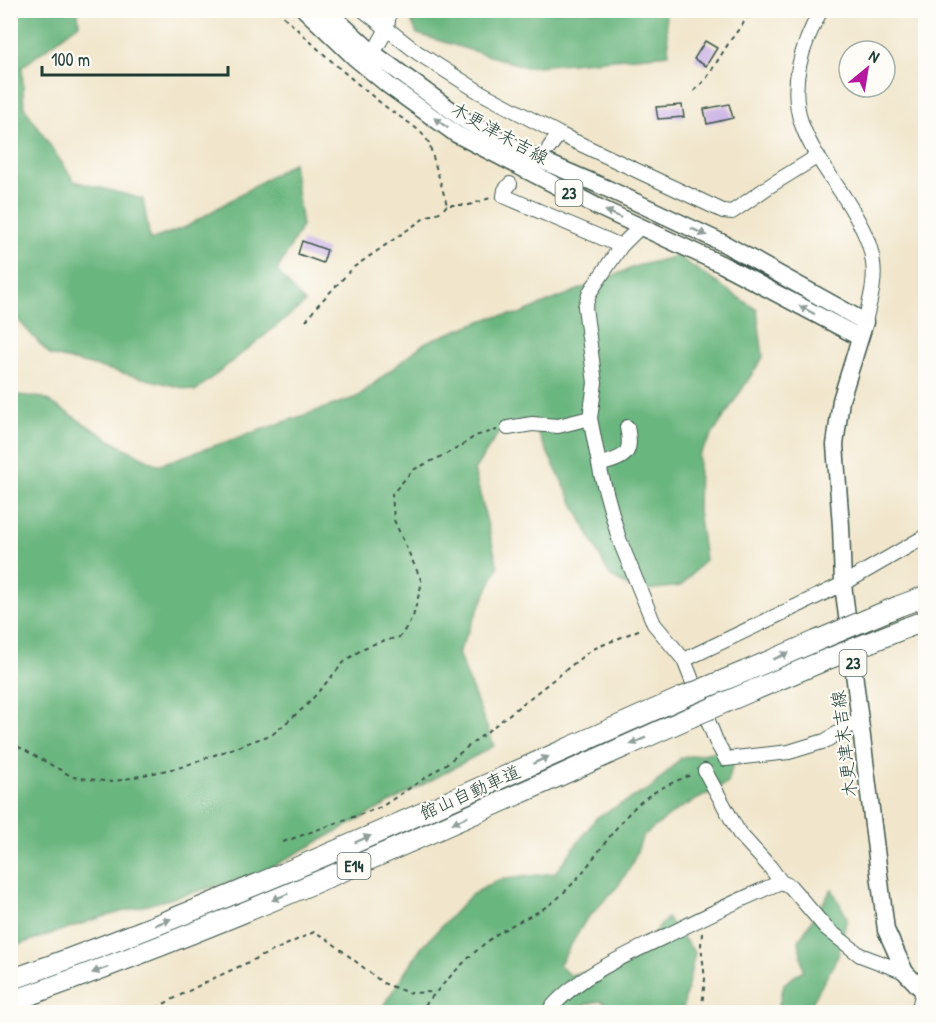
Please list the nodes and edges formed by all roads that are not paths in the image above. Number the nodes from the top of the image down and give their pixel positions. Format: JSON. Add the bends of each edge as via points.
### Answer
{"nodes":[{"id":1,"x":304,"y":10,"type":"edge"},
{"id":2,"x":326,"y":10,"type":"edge"},
{"id":3,"x":363,"y":10,"type":"edge"},
{"id":4,"x":387,"y":10,"type":"edge"},
{"id":5,"x":821,"y":10,"type":"edge"},
{"id":6,"x":387,"y":30,"type":"junction"},
{"id":7,"x":373,"y":53,"type":"junction"},
{"id":8,"x":560,"y":134,"type":"junction"},
{"id":9,"x":549,"y":148,"type":"dead end"},
{"id":10,"x":818,"y":156,"type":"junction"},
{"id":11,"x":507,"y":190,"type":"road end"},
{"id":12,"x":640,"y":227,"type":"junction"},
{"id":13,"x":621,"y":246,"type":"junction"},
{"id":14,"x":862,"y":330,"type":"junction"},
{"id":15,"x":590,"y":418,"type":"junction"},
{"id":16,"x":627,"y":427,"type":"dead end"},
{"id":17,"x":508,"y":428,"type":"road end"},
{"id":18,"x":599,"y":465,"type":"junction"},
{"id":19,"x":926,"y":536,"type":"edge"},
{"id":20,"x":843,"y":584,"type":"junction"},
{"id":21,"x":926,"y":596,"type":"edge"},
{"id":22,"x":917,"y":623,"type":"edge"},
{"id":23,"x":684,"y":660,"type":"junction"},
{"id":24,"x":861,"y":719,"type":"junction"},
{"id":25,"x":705,"y":771,"type":"road end"},
{"id":26,"x":781,"y":882,"type":"junction"},
{"id":27,"x":905,"y":972,"type":"junction"},
{"id":28,"x":10,"y":980,"type":"edge"},
{"id":29,"x":924,"y":993,"type":"edge"},
{"id":30,"x":10,"y":1002,"type":"edge"},
{"id":31,"x":548,"y":1012,"type":"edge"},
{"id":32,"x":918,"y":1012,"type":"edge"}],
"edges":[{"from":12,"to":1,"type":"main road","name":"木更津末吉線","number":"23","one_way":true,"via":[[456,134],[388,86]]},
{"from":2,"to":7,"type":"main road","name":"木更津末吉線","number":"23"},
{"from":3,"to":6,"type":"street"},
{"from":4,"to":6,"type":"street"},
{"from":5,"to":10,"type":"street","via":[[806,38],[797,82],[802,125]]},
{"from":6,"to":7,"type":"street"},
{"from":6,"to":8,"type":"street","via":[[478,91]]},
{"from":7,"to":14,"type":"main road","name":"木更津末吉線","number":"23","one_way":true,"via":[[466,121],[529,155],[723,243]]},
{"from":8,"to":9,"type":"street"},
{"from":8,"to":10,"type":"street","via":[[732,212]]},
{"from":10,"to":14,"type":"street","via":[[869,242],[873,285]]},
{"from":11,"to":13,"type":"street"},
{"from":12,"to":13,"type":"street"},
{"from":14,"to":12,"type":"main road","name":"木更津末吉線","number":"23","one_way":true},
{"from":13,"to":15,"type":"street","via":[[590,291],[585,307],[595,383]]},
{"from":14,"to":20,"type":"main road","name":"木更津末吉線","number":"23","via":[[841,400],[835,445]]},
{"from":15,"to":17,"type":"street","via":[[558,426],[532,424]]},
{"from":15,"to":18,"type":"street"},
{"from":16,"to":18,"type":"street","via":[[628,451]]},
{"from":18,"to":23,"type":"street","via":[[619,539],[654,624]]},
{"from":19,"to":20,"type":"street"},
{"from":20,"to":23,"type":"street"},
{"from":20,"to":24,"type":"main road","name":"木更津末吉線","number":"23"},
{"from":28,"to":21,"type":"highway","name":"館山自動車道","number":"E14","one_way":true,"bridge":true,"via":[[275,876],[683,697]]},
{"from":22,"to":30,"type":"highway","name":"館山自動車道","number":"E14","one_way":true,"bridge":true,"via":[[165,945]]},
{"from":23,"to":24,"type":"street","via":[[726,759],[789,752],[825,741]]},
{"from":24,"to":27,"type":"main road","name":"木更津末吉線","number":"23","via":[[886,930]]},
{"from":25,"to":26,"type":"street","via":[[739,833]]},
{"from":26,"to":27,"type":"street","via":[[790,885],[826,928],[860,955]]},
{"from":26,"to":31,"type":"street","via":[[613,961]]},
{"from":27,"to":29,"type":"main road","name":"木更津末吉線","number":"23"},
{"from":29,"to":32,"type":"street"}]}
